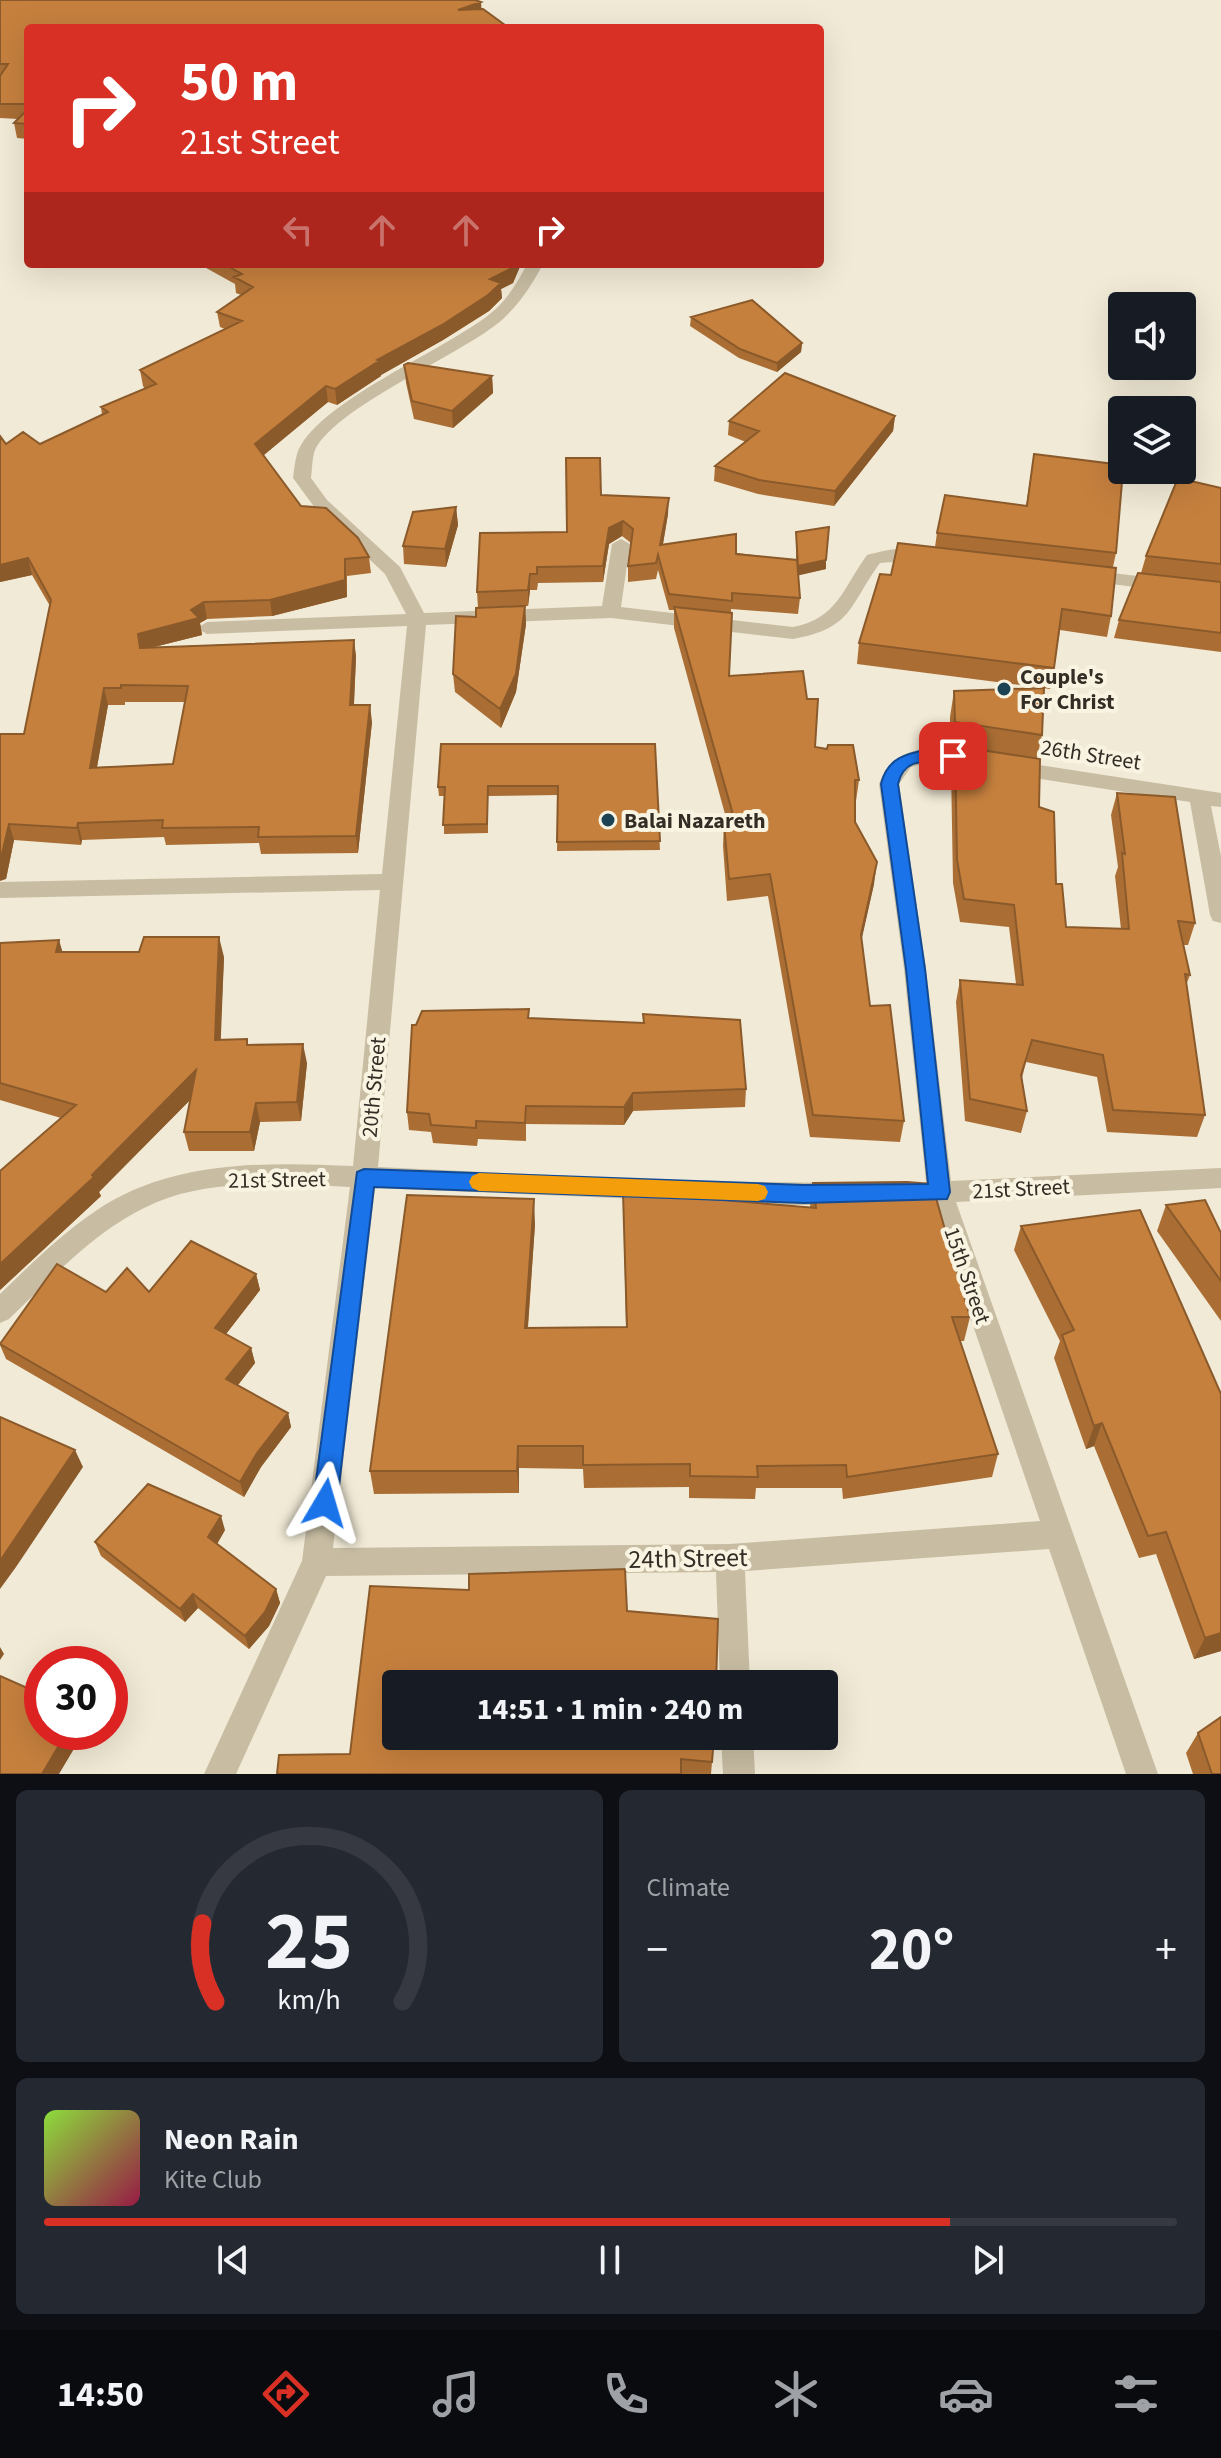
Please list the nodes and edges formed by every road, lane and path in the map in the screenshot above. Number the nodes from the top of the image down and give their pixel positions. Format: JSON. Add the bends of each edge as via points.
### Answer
{"nodes":[{"id":1,"x":533,"y":268,"type":"edge"},
{"id":2,"x":621,"y":544,"type":"dead end"},
{"id":3,"x":938,"y":559,"type":"edge"},
{"id":4,"x":1061,"y":573,"type":"edge"},
{"id":5,"x":1221,"y":592,"type":"edge"},
{"id":6,"x":611,"y":612,"type":"junction"},
{"id":7,"x":417,"y":618,"type":"junction"},
{"id":8,"x":207,"y":628,"type":"dead end"},
{"id":9,"x":905,"y":760,"type":"joint"},
{"id":10,"x":1210,"y":798,"type":"edge"},
{"id":11,"x":393,"y":882,"type":"junction"},
{"id":12,"x":0,"y":890,"type":"edge"},
{"id":13,"x":1221,"y":915,"type":"edge"},
{"id":14,"x":364,"y":1178,"type":"junction"},
{"id":15,"x":1221,"y":1178,"type":"edge"},
{"id":16,"x":940,"y":1192,"type":"junction"},
{"id":17,"x":864,"y":1193,"type":"edge"},
{"id":18,"x":894,"y":1193,"type":"edge"},
{"id":19,"x":0,"y":1311,"type":"edge"},
{"id":20,"x":1058,"y":1534,"type":"junction"},
{"id":21,"x":730,"y":1558,"type":"junction"},
{"id":22,"x":317,"y":1562,"type":"junction"},
{"id":23,"x":734,"y":1670,"type":"edge"},
{"id":24,"x":738,"y":1750,"type":"edge"},
{"id":25,"x":220,"y":1774,"type":"edge"},
{"id":26,"x":739,"y":1774,"type":"edge"},
{"id":27,"x":1142,"y":1774,"type":"edge"}],
"edges":[{"from":1,"to":7,"type":"street","via":[[496,317],[322,429],[306,452],[302,478],[321,504],[393,571]]},
{"from":2,"to":6,"type":"street"},
{"from":3,"to":6,"type":"street","via":[[897,554],[874,559],[833,622],[808,631]]},
{"from":4,"to":5,"type":"street"},
{"from":6,"to":7,"type":"street"},
{"from":7,"to":8,"type":"street"},
{"from":7,"to":11,"type":"street","name":"20th Street"},
{"from":9,"to":10,"type":"street","name":"26th Street","via":[[953,756]]},
{"from":9,"to":16,"type":"street","name":"15th Street","via":[[889,784]]},
{"from":10,"to":13,"type":"street"},
{"from":11,"to":12,"type":"street"},
{"from":11,"to":14,"type":"street","name":"20th Street"},
{"from":14,"to":17,"type":"street","name":"21st Street"},
{"from":14,"to":19,"type":"street","name":"21st Street","via":[[250,1178],[155,1192],[87,1228]]},
{"from":14,"to":22,"type":"street","name":"20th Street"},
{"from":15,"to":16,"type":"street","name":"21st Street"},
{"from":16,"to":18,"type":"street","name":"21st Street"},
{"from":16,"to":20,"type":"street","name":"15th Street"},
{"from":20,"to":21,"type":"street","name":"24th Street"},
{"from":20,"to":27,"type":"street","name":"15th Street"},
{"from":21,"to":22,"type":"street","name":"24th Street"},
{"from":21,"to":23,"type":"street"},
{"from":22,"to":25,"type":"street","name":"20th Street"},
{"from":24,"to":26,"type":"street"}]}
